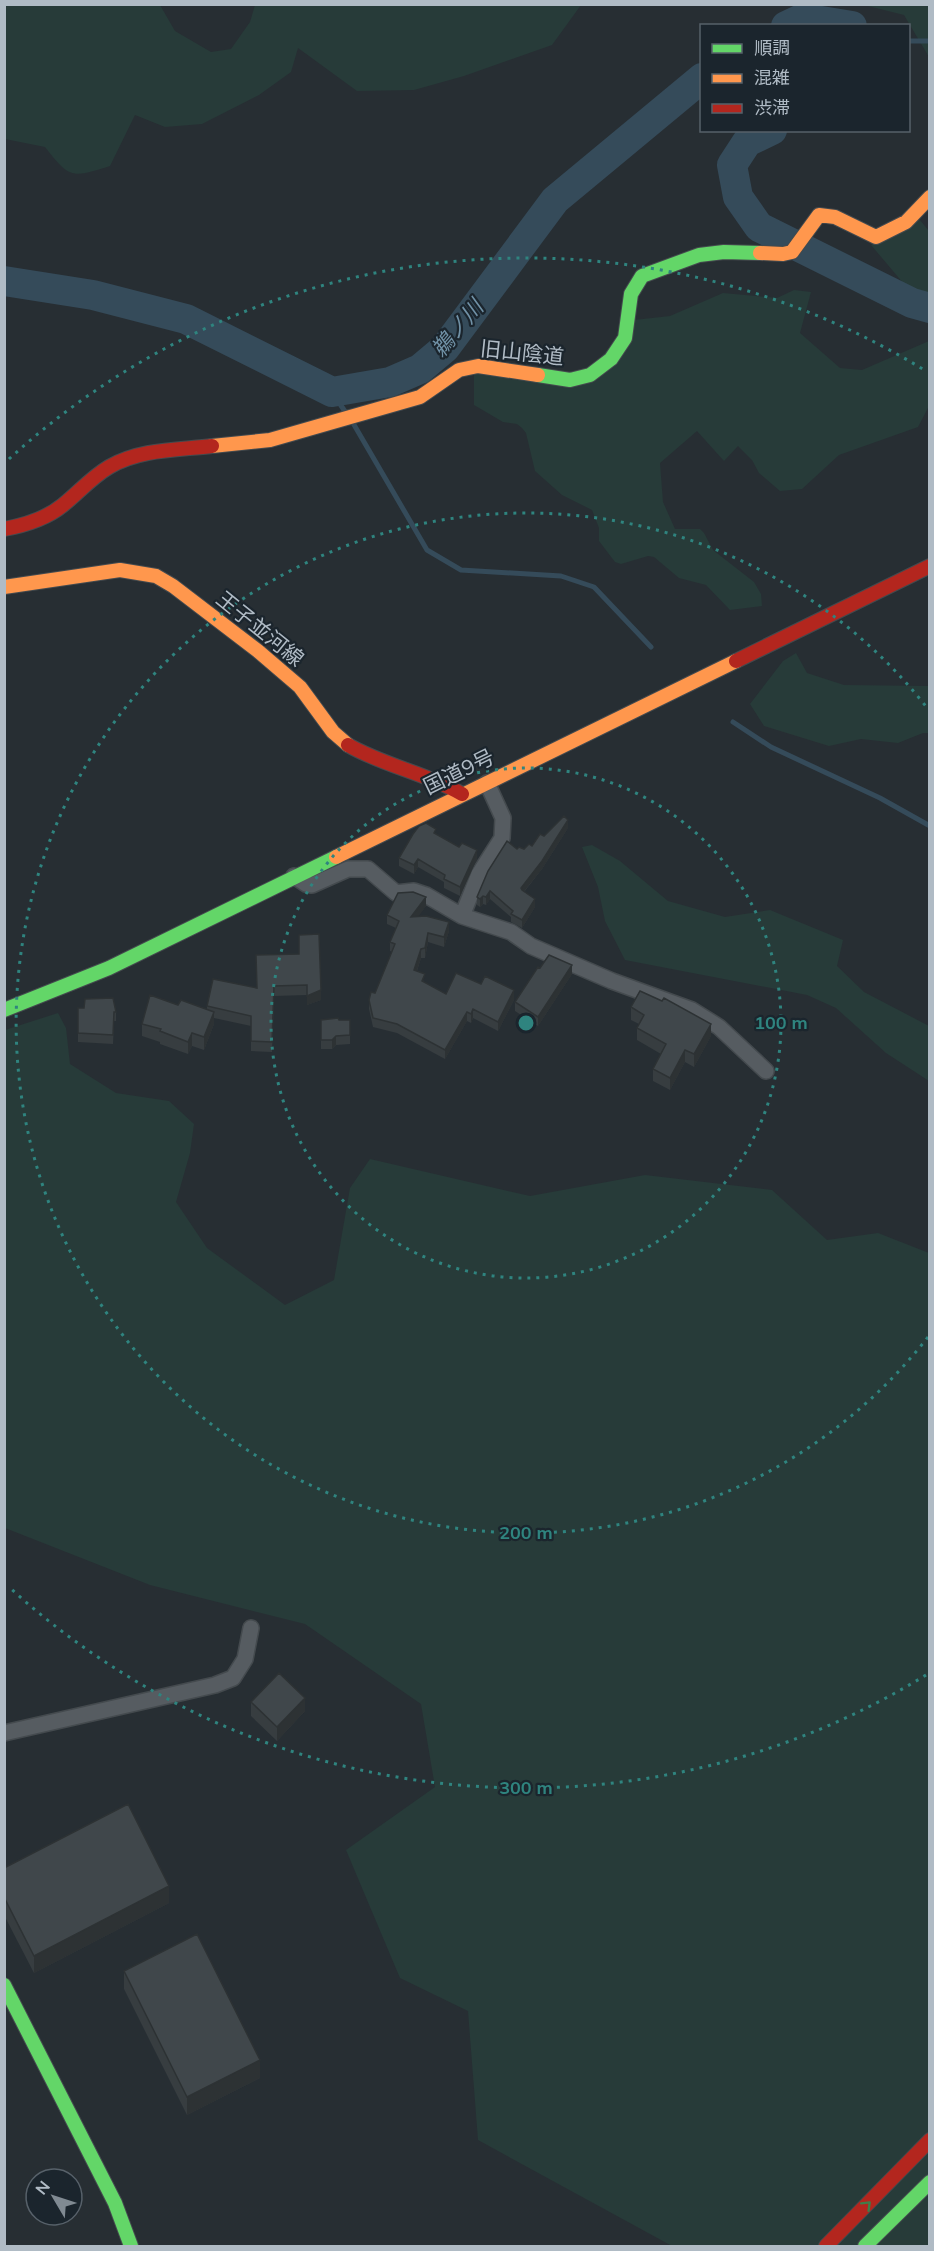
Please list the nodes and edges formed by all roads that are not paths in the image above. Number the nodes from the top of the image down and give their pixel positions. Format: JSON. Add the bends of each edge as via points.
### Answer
{"nodes":[{"id":1,"x":930,"y":197,"type":"edge"},
{"id":2,"x":4,"y":529,"type":"edge"},
{"id":3,"x":930,"y":566,"type":"edge"},
{"id":4,"x":4,"y":586,"type":"edge"},
{"id":5,"x":487,"y":783,"type":"junction"},
{"id":6,"x":462,"y":794,"type":"junction"},
{"id":7,"x":294,"y":876,"type":"junction"},
{"id":8,"x":462,"y":916,"type":"junction"},
{"id":9,"x":4,"y":1010,"type":"edge"},
{"id":10,"x":766,"y":1071,"type":"dead end"},
{"id":11,"x":251,"y":1628,"type":"dead end"},
{"id":12,"x":4,"y":1733,"type":"edge"},
{"id":13,"x":4,"y":1985,"type":"edge"},
{"id":14,"x":930,"y":2140,"type":"edge"},
{"id":15,"x":930,"y":2182,"type":"edge"},
{"id":16,"x":131,"y":2247,"type":"edge"},
{"id":17,"x":826,"y":2247,"type":"edge"},
{"id":18,"x":865,"y":2247,"type":"edge"}],
"edges":[{"from":1,"to":2,"type":"main road","name":"旧山陰道","via":[[918,213],[894,231],[876,237],[835,217],[819,215],[792,252],[699,255],[642,276],[631,294],[625,338],[611,359],[590,375],[570,380],[478,366],[459,370],[420,397],[270,440],[134,455],[110,466],[45,517]]},
{"from":3,"to":5,"type":"main road","name":"国道9号"},
{"from":4,"to":6,"type":"main road","name":"王子並河線","via":[[120,570],[156,576],[250,645],[294,683],[344,742],[363,754],[440,781]]},
{"from":5,"to":6,"type":"main road","name":"国道9号"},
{"from":5,"to":8,"type":"street","via":[[503,818],[502,838],[479,874]]},
{"from":6,"to":7,"type":"main road","name":"国道9号"},
{"from":7,"to":8,"type":"street","via":[[312,885],[348,869],[368,869],[396,893],[414,891],[426,895]]},
{"from":7,"to":9,"type":"main road","name":"国道9号","via":[[109,968]]},
{"from":8,"to":10,"type":"street","via":[[511,932],[531,946],[612,981],[692,1010],[719,1026]]},
{"from":11,"to":12,"type":"street","via":[[244,1659],[233,1678]]},
{"from":13,"to":16,"type":"main road","via":[[115,2203]]},
{"from":17,"to":14,"type":"main road","one_way":true},
{"from":15,"to":18,"type":"main road"}]}
